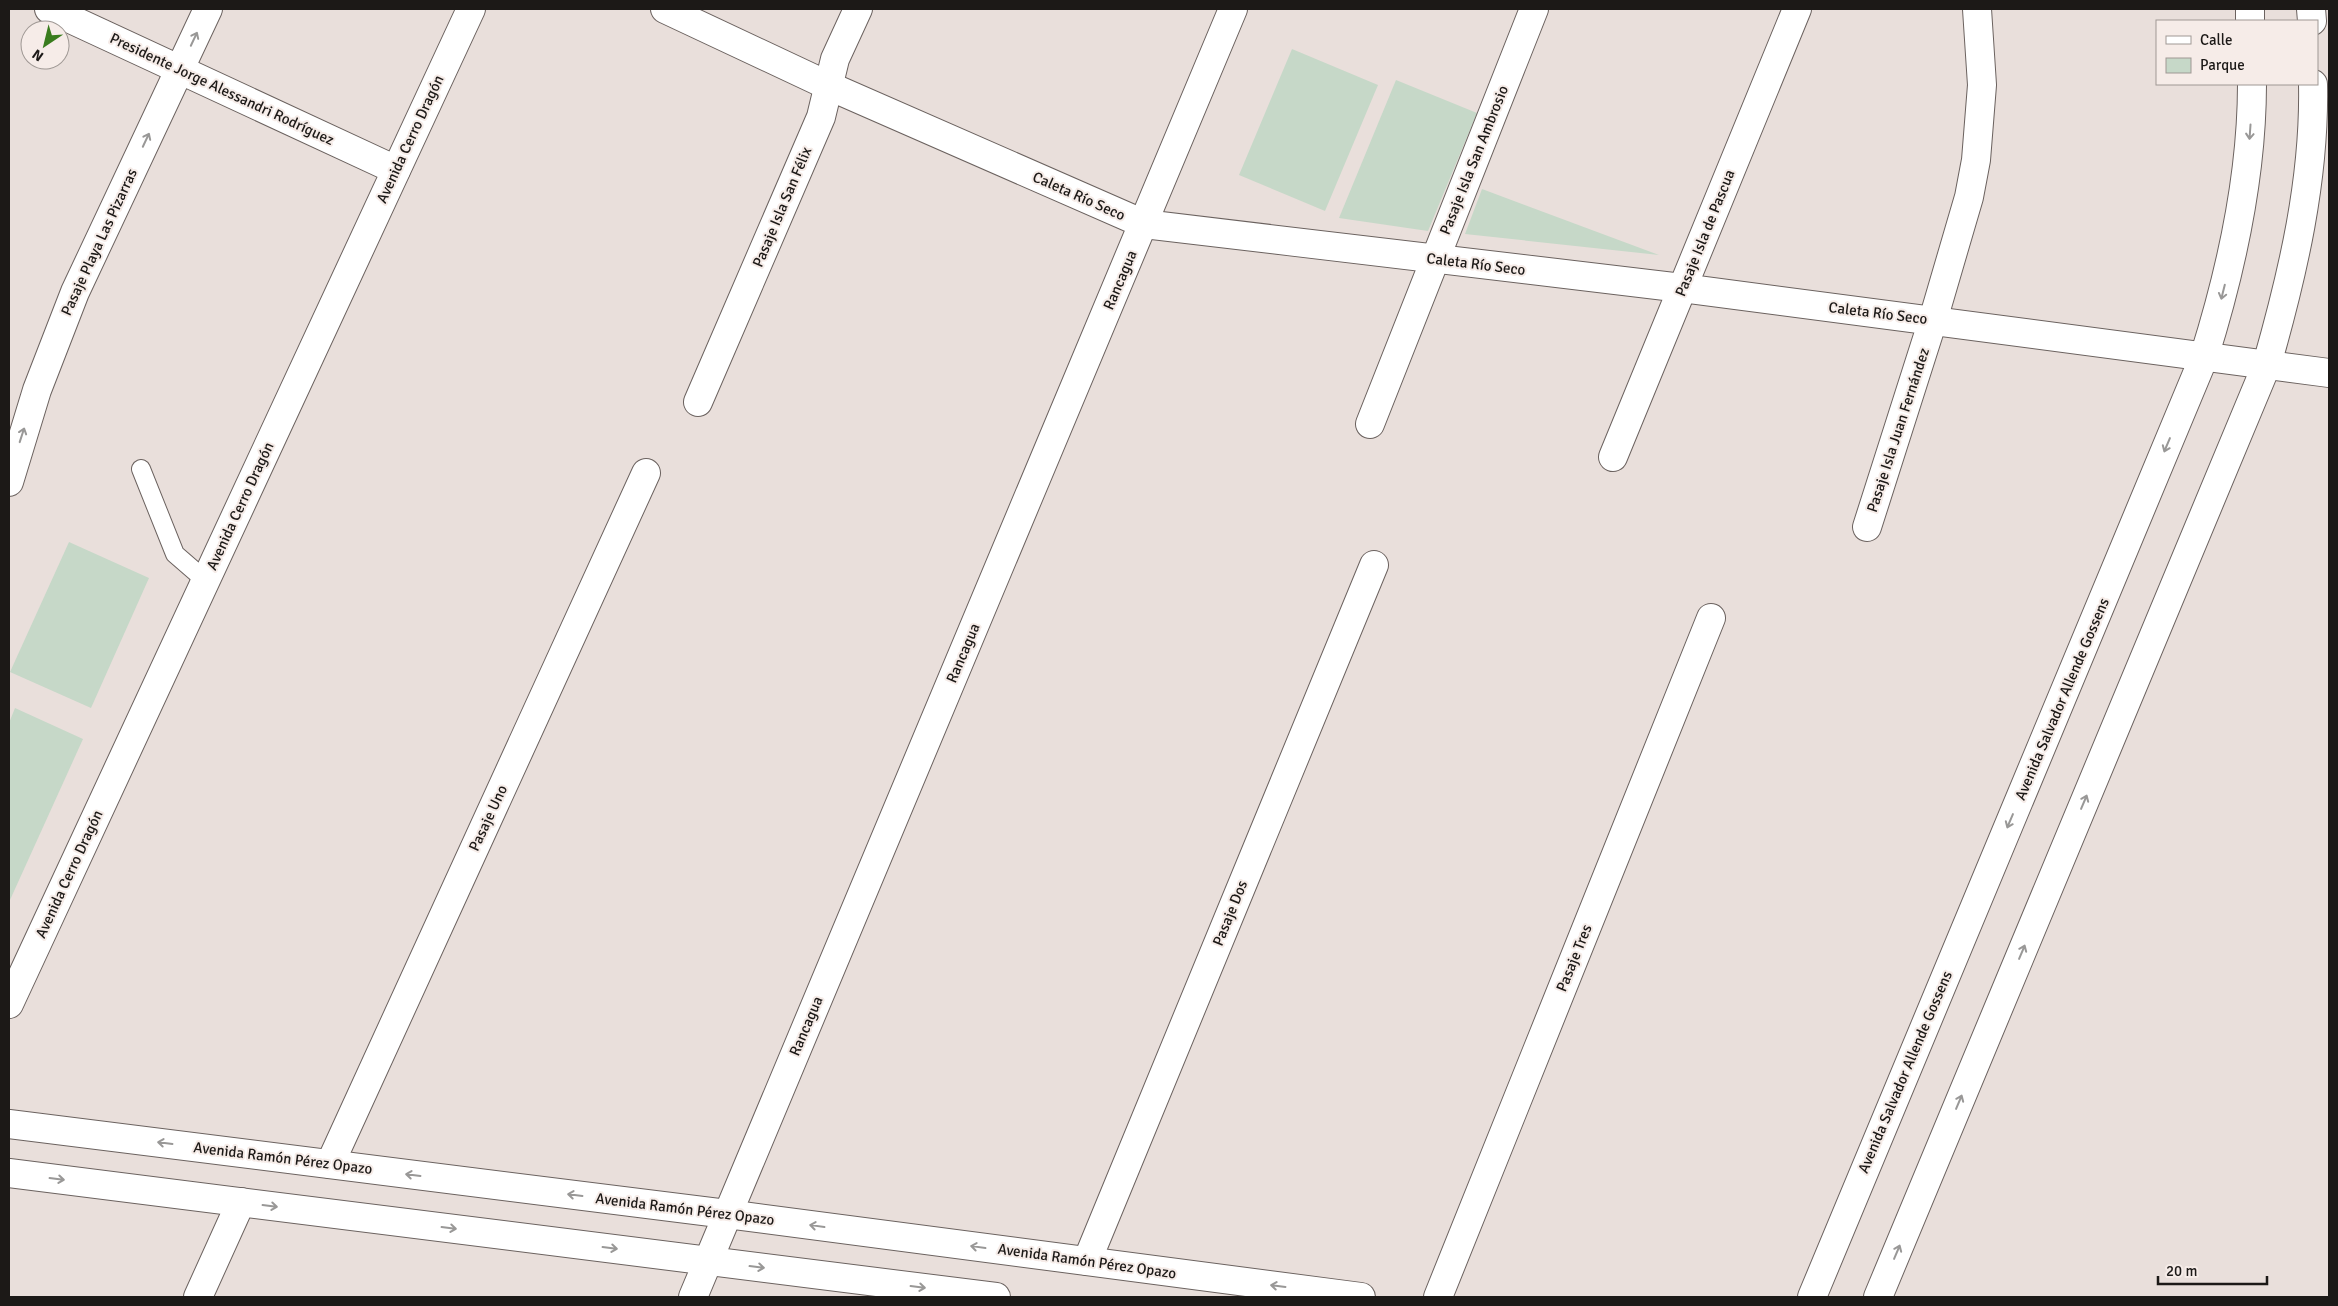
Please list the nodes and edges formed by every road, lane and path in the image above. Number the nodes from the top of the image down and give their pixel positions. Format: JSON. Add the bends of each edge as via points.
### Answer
{"nodes":[{"id":1,"x":49,"y":9,"type":"edge"},
{"id":2,"x":208,"y":9,"type":"edge"},
{"id":3,"x":471,"y":9,"type":"edge"},
{"id":4,"x":664,"y":9,"type":"edge"},
{"id":5,"x":858,"y":9,"type":"edge"},
{"id":6,"x":1233,"y":9,"type":"edge"},
{"id":7,"x":1534,"y":9,"type":"edge"},
{"id":8,"x":1797,"y":9,"type":"edge"},
{"id":9,"x":1977,"y":9,"type":"edge"},
{"id":10,"x":180,"y":69,"type":"junction"},
{"id":11,"x":2252,"y":85,"type":"edge"},
{"id":12,"x":2313,"y":85,"type":"edge"},
{"id":13,"x":829,"y":86,"type":"junction"},
{"id":14,"x":396,"y":170,"type":"junction"},
{"id":15,"x":1144,"y":224,"type":"junction"},
{"id":16,"x":1435,"y":259,"type":"junction"},
{"id":17,"x":1682,"y":288,"type":"junction"},
{"id":18,"x":1933,"y":320,"type":"junction"},
{"id":19,"x":2204,"y":357,"type":"junction"},
{"id":20,"x":2267,"y":364,"type":"junction"},
{"id":21,"x":2329,"y":373,"type":"edge"},
{"id":22,"x":698,"y":402,"type":"dead end"},
{"id":23,"x":1370,"y":424,"type":"dead end"},
{"id":24,"x":1613,"y":457,"type":"dead end"},
{"id":25,"x":141,"y":469,"type":"dead end"},
{"id":26,"x":646,"y":473,"type":"dead end"},
{"id":27,"x":9,"y":482,"type":"edge"},
{"id":28,"x":1867,"y":528,"type":"dead end"},
{"id":29,"x":1374,"y":565,"type":"dead end"},
{"id":30,"x":205,"y":580,"type":"junction"},
{"id":31,"x":1711,"y":618,"type":"dead end"},
{"id":32,"x":9,"y":1004,"type":"edge"},
{"id":33,"x":9,"y":1124,"type":"edge"},
{"id":34,"x":330,"y":1164,"type":"junction"},
{"id":35,"x":9,"y":1173,"type":"edge"},
{"id":36,"x":241,"y":1202,"type":"junction"},
{"id":37,"x":727,"y":1214,"type":"junction"},
{"id":38,"x":708,"y":1261,"type":"junction"},
{"id":39,"x":1087,"y":1261,"type":"junction"},
{"id":40,"x":963,"y":1295,"type":"edge"},
{"id":41,"x":198,"y":1297,"type":"edge"},
{"id":42,"x":693,"y":1297,"type":"edge"},
{"id":43,"x":996,"y":1297,"type":"edge"},
{"id":44,"x":1361,"y":1297,"type":"edge"},
{"id":45,"x":1438,"y":1297,"type":"edge"},
{"id":46,"x":1812,"y":1297,"type":"edge"},
{"id":47,"x":1878,"y":1297,"type":"edge"}],
"edges":[{"from":1,"to":10,"type":"street","name":"Presidente Jorge Alessandri Rodríguez"},
{"from":10,"to":2,"type":"street","name":"Pasaje Playa Las Pizarras","one_way":true},
{"from":3,"to":14,"type":"street","name":"Avenida Cerro Dragón"},
{"from":4,"to":13,"type":"street","name":"Caleta Río Seco"},
{"from":5,"to":13,"type":"street","name":"Pasaje Isla San Félix","via":[[835,60]]},
{"from":6,"to":15,"type":"street","name":"Rancagua"},
{"from":7,"to":16,"type":"street","name":"Pasaje Isla San Ambrosio"},
{"from":8,"to":17,"type":"street","name":"Pasaje Isla de Pascua"},
{"from":9,"to":18,"type":"street","name":"Pasaje Isla Juan Fernández","via":[[1982,85],[1976,160],[1969,197]]},
{"from":10,"to":14,"type":"street","name":"Presidente Jorge Alessandri Rodríguez"},
{"from":27,"to":10,"type":"street","name":"Pasaje Playa Las Pizarras","one_way":true,"via":[[55,340]]},
{"from":11,"to":19,"type":"street","name":"Avenida Salvador Allende Gossens","one_way":true,"via":[[2247,168],[2238,232]]},
{"from":12,"to":20,"type":"street","via":[[2309,163],[2300,231],[2286,298]]},
{"from":13,"to":15,"type":"street","name":"Caleta Río Seco"},
{"from":13,"to":22,"type":"street","name":"Pasaje Isla San Félix","via":[[821,116]]},
{"from":14,"to":30,"type":"street","name":"Avenida Cerro Dragón"},
{"from":15,"to":16,"type":"street","name":"Caleta Río Seco"},
{"from":15,"to":37,"type":"street","name":"Rancagua"},
{"from":16,"to":17,"type":"street","name":"Caleta Río Seco"},
{"from":16,"to":23,"type":"street","name":"Pasaje Isla San Ambrosio"},
{"from":17,"to":18,"type":"street","name":"Caleta Río Seco"},
{"from":17,"to":24,"type":"street","name":"Pasaje Isla de Pascua"},
{"from":18,"to":19,"type":"street","name":"Caleta Río Seco"},
{"from":18,"to":28,"type":"street","name":"Pasaje Isla Juan Fernández"},
{"from":19,"to":20,"type":"street","name":"Caleta Río Seco"},
{"from":19,"to":46,"type":"street","name":"Avenida Salvador Allende Gossens","one_way":true},
{"from":20,"to":21,"type":"street","name":"Caleta Río Seco"},
{"from":47,"to":20,"type":"street","one_way":true},
{"from":25,"to":30,"type":"lane","via":[[175,554]]},
{"from":26,"to":34,"type":"street","name":"Pasaje Uno"},
{"from":29,"to":39,"type":"street","name":"Pasaje Dos"},
{"from":30,"to":32,"type":"street","name":"Avenida Cerro Dragón"},
{"from":31,"to":45,"type":"street","name":"Pasaje Tres"},
{"from":34,"to":33,"type":"street","name":"Avenida Ramón Pérez Opazo","one_way":true},
{"from":37,"to":34,"type":"street","name":"Avenida Ramón Pérez Opazo","one_way":true},
{"from":35,"to":36,"type":"street","one_way":true},
{"from":36,"to":38,"type":"street","one_way":true},
{"from":36,"to":41,"type":"street"},
{"from":37,"to":38,"type":"street","name":"Rancagua"},
{"from":39,"to":37,"type":"street","name":"Avenida Ramón Pérez Opazo","one_way":true},
{"from":38,"to":40,"type":"street","one_way":true},
{"from":38,"to":42,"type":"street","name":"Rancagua"},
{"from":44,"to":39,"type":"street","name":"Avenida Ramón Pérez Opazo","one_way":true},
{"from":40,"to":43,"type":"street"}]}
